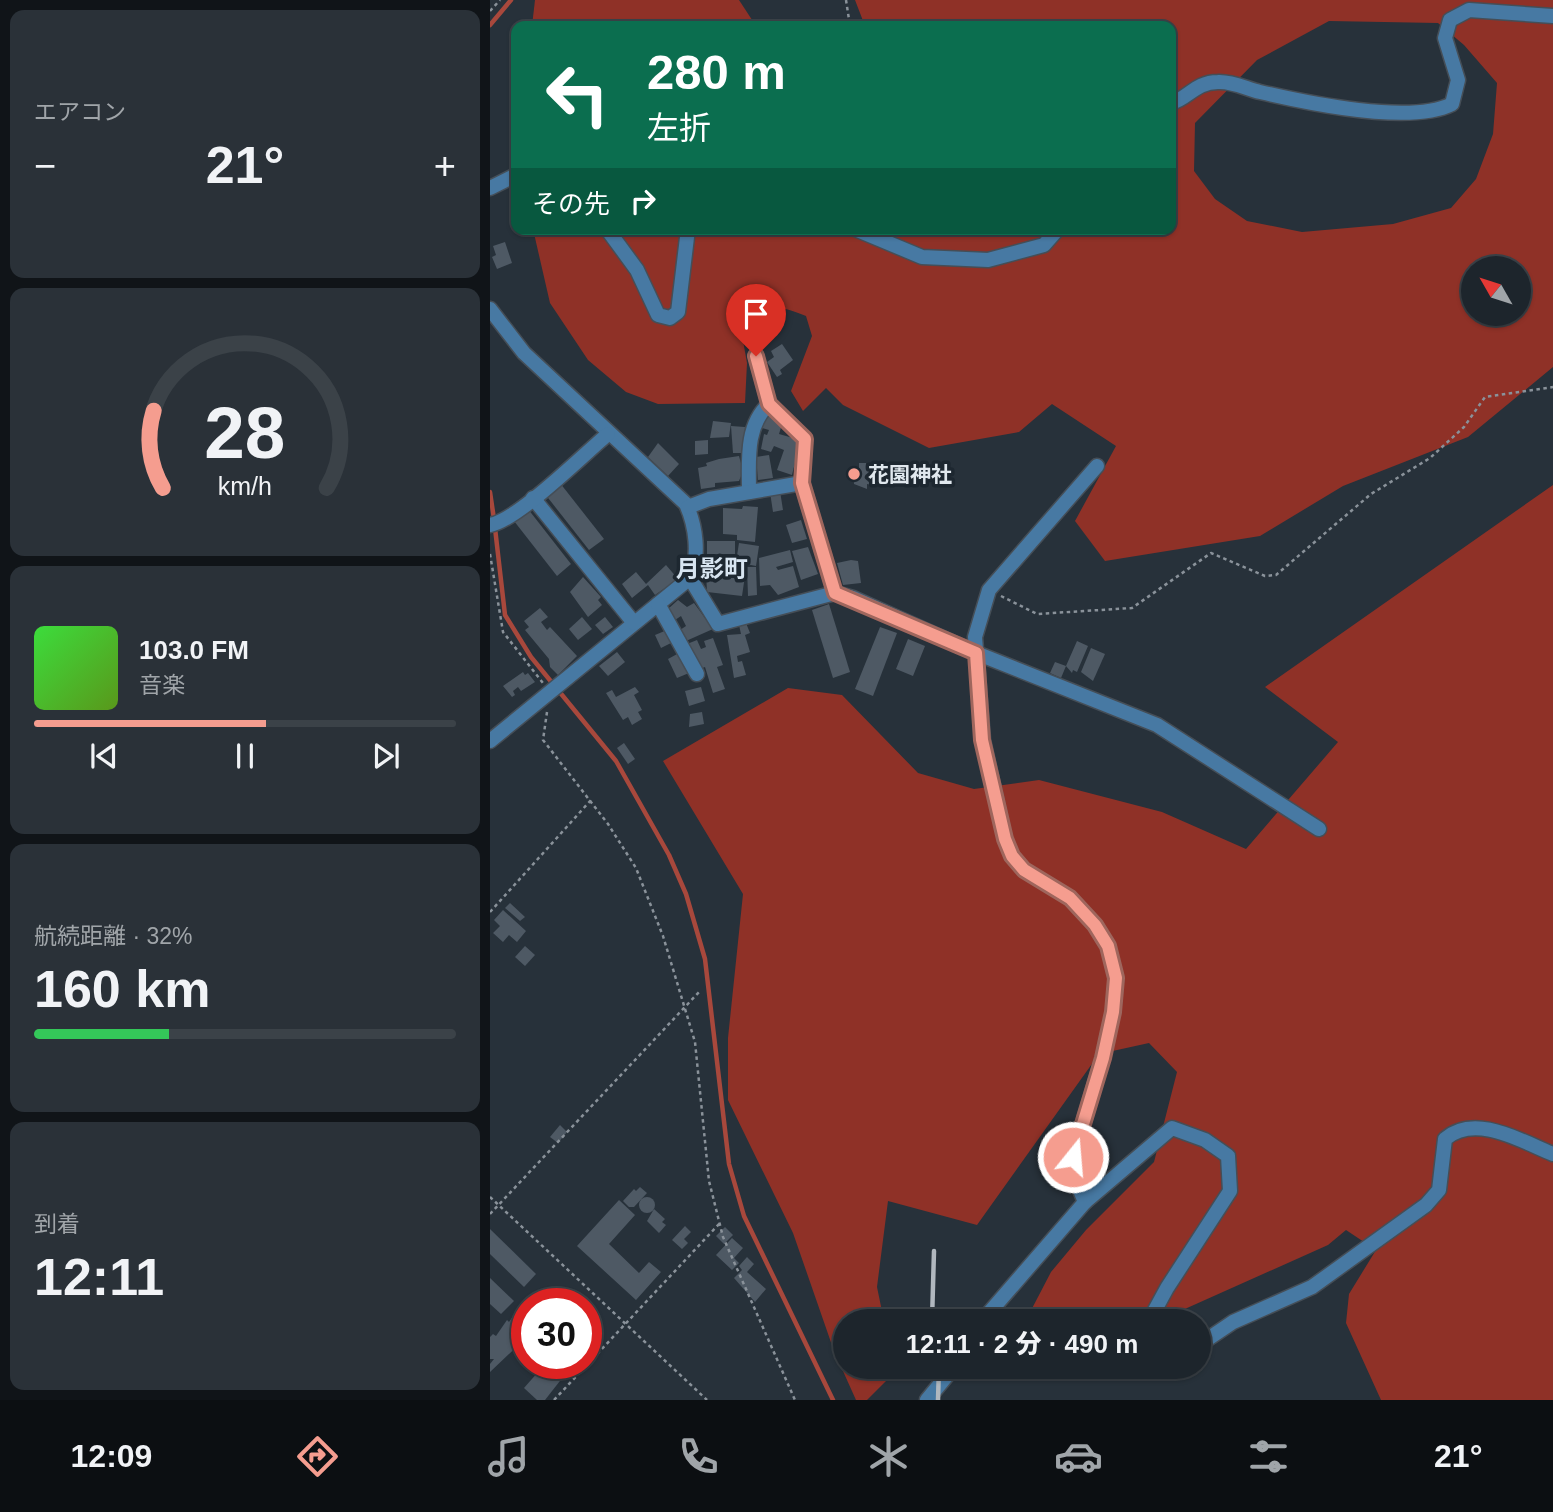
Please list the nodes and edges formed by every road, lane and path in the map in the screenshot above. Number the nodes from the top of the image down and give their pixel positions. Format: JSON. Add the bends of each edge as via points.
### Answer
{"nodes":[{"id":1,"x":500,"y":0,"type":"edge"},
{"id":2,"x":846,"y":0,"type":"edge"},
{"id":3,"x":490,"y":11,"type":"edge"},
{"id":4,"x":1553,"y":16,"type":"edge"},
{"id":5,"x":849,"y":21,"type":"edge"},
{"id":6,"x":1176,"y":100,"type":"edge"},
{"id":7,"x":511,"y":178,"type":"edge"},
{"id":8,"x":490,"y":188,"type":"edge"},
{"id":9,"x":611,"y":235,"type":"edge"},
{"id":10,"x":687,"y":235,"type":"edge"},
{"id":11,"x":869,"y":235,"type":"edge"},
{"id":12,"x":1053,"y":235,"type":"edge"},
{"id":13,"x":490,"y":309,"type":"edge"},
{"id":14,"x":756,"y":356,"type":"dead end"},
{"id":15,"x":1553,"y":387,"type":"edge"},
{"id":16,"x":769,"y":404,"type":"junction"},
{"id":17,"x":608,"y":434,"type":"junction"},
{"id":18,"x":1097,"y":466,"type":"dead end"},
{"id":19,"x":802,"y":483,"type":"junction"},
{"id":20,"x":749,"y":492,"type":"junction"},
{"id":21,"x":533,"y":498,"type":"junction"},
{"id":22,"x":688,"y":507,"type":"junction"},
{"id":23,"x":492,"y":525,"type":"edge"},
{"id":24,"x":490,"y":554,"type":"edge"},
{"id":25,"x":690,"y":578,"type":"junction"},
{"id":26,"x":989,"y":590,"type":"junction"},
{"id":27,"x":835,"y":593,"type":"junction"},
{"id":28,"x":658,"y":604,"type":"junction"},
{"id":29,"x":634,"y":623,"type":"junction"},
{"id":30,"x":976,"y":653,"type":"junction"},
{"id":31,"x":697,"y":674,"type":"dead end"},
{"id":32,"x":554,"y":688,"type":"junction"},
{"id":33,"x":490,"y":741,"type":"edge"},
{"id":34,"x":591,"y":800,"type":"junction"},
{"id":35,"x":1319,"y":829,"type":"dead end"},
{"id":36,"x":490,"y":912,"type":"edge"},
{"id":37,"x":700,"y":991,"type":"dead end"},
{"id":38,"x":685,"y":1008,"type":"junction"},
{"id":39,"x":1553,"y":1154,"type":"edge"},
{"id":40,"x":490,"y":1197,"type":"edge"},
{"id":41,"x":1085,"y":1202,"type":"junction"},
{"id":42,"x":500,"y":1206,"type":"junction"},
{"id":43,"x":490,"y":1214,"type":"edge"},
{"id":44,"x":720,"y":1223,"type":"junction"},
{"id":45,"x":992,"y":1309,"type":"edge"},
{"id":46,"x":1156,"y":1309,"type":"edge"},
{"id":47,"x":625,"y":1324,"type":"junction"},
{"id":48,"x":1211,"y":1337,"type":"edge"},
{"id":49,"x":945,"y":1379,"type":"edge"},
{"id":50,"x":554,"y":1400,"type":"edge"},
{"id":51,"x":707,"y":1400,"type":"edge"},
{"id":52,"x":795,"y":1400,"type":"edge"},
{"id":53,"x":928,"y":1400,"type":"edge"}],
"edges":[{"from":1,"to":3,"type":"path"},
{"from":2,"to":5,"type":"path"},
{"from":4,"to":6,"type":"street","via":[[1469,10],[1450,20],[1445,38],[1458,80],[1452,104],[1438,111],[1363,111],[1220,81],[1197,86]]},
{"from":7,"to":8,"type":"street"},
{"from":9,"to":10,"type":"street","via":[[637,270],[658,315],[670,318],[678,312]]},
{"from":11,"to":12,"type":"street","via":[[922,257],[988,260],[1044,245]]},
{"from":13,"to":17,"type":"street","via":[[524,353]]},
{"from":14,"to":16,"type":"street"},
{"from":15,"to":26,"type":"path","via":[[1485,397],[1464,427],[1430,458],[1371,494],[1276,575],[1265,576],[1211,553],[1132,608],[1037,614]]},
{"from":16,"to":19,"type":"street","via":[[805,439]]},
{"from":16,"to":20,"type":"street","via":[[758,414],[749,444]]},
{"from":17,"to":21,"type":"street"},
{"from":17,"to":22,"type":"street"},
{"from":18,"to":26,"type":"street"},
{"from":19,"to":20,"type":"street"},
{"from":19,"to":27,"type":"street"},
{"from":20,"to":22,"type":"street"},
{"from":21,"to":23,"type":"street"},
{"from":21,"to":29,"type":"street"},
{"from":22,"to":25,"type":"street","via":[[695,534],[695,567]]},
{"from":24,"to":32,"type":"path","via":[[503,632]]},
{"from":25,"to":27,"type":"street","via":[[718,624]]},
{"from":25,"to":28,"type":"street"},
{"from":26,"to":30,"type":"street","via":[[975,637]]},
{"from":27,"to":30,"type":"street"},
{"from":28,"to":29,"type":"street"},
{"from":28,"to":31,"type":"street"},
{"from":29,"to":32,"type":"street"},
{"from":30,"to":35,"type":"street","via":[[1157,725]]},
{"from":30,"to":41,"type":"street","via":[[982,740],[1012,856],[1024,870],[1070,898],[1095,925],[1108,946],[1116,978],[1103,1058],[1073,1157]]},
{"from":32,"to":33,"type":"street"},
{"from":32,"to":34,"type":"path","via":[[542,740]]},
{"from":34,"to":36,"type":"path"},
{"from":34,"to":38,"type":"path","via":[[636,868]]},
{"from":37,"to":38,"type":"path"},
{"from":38,"to":42,"type":"path"},
{"from":38,"to":44,"type":"path","via":[[695,1042],[709,1181]]},
{"from":39,"to":48,"type":"street","via":[[1501,1132],[1455,1130],[1445,1139],[1438,1190],[1426,1205],[1312,1287],[1233,1322]]},
{"from":40,"to":42,"type":"path"},
{"from":41,"to":45,"type":"street"},
{"from":41,"to":46,"type":"street","via":[[1172,1128],[1205,1140],[1228,1156],[1230,1191]]},
{"from":42,"to":43,"type":"path"},
{"from":42,"to":47,"type":"path"},
{"from":44,"to":47,"type":"path"},
{"from":44,"to":52,"type":"path","via":[[736,1271]]},
{"from":47,"to":50,"type":"path"},
{"from":47,"to":51,"type":"path"},
{"from":49,"to":53,"type":"street"}]}
